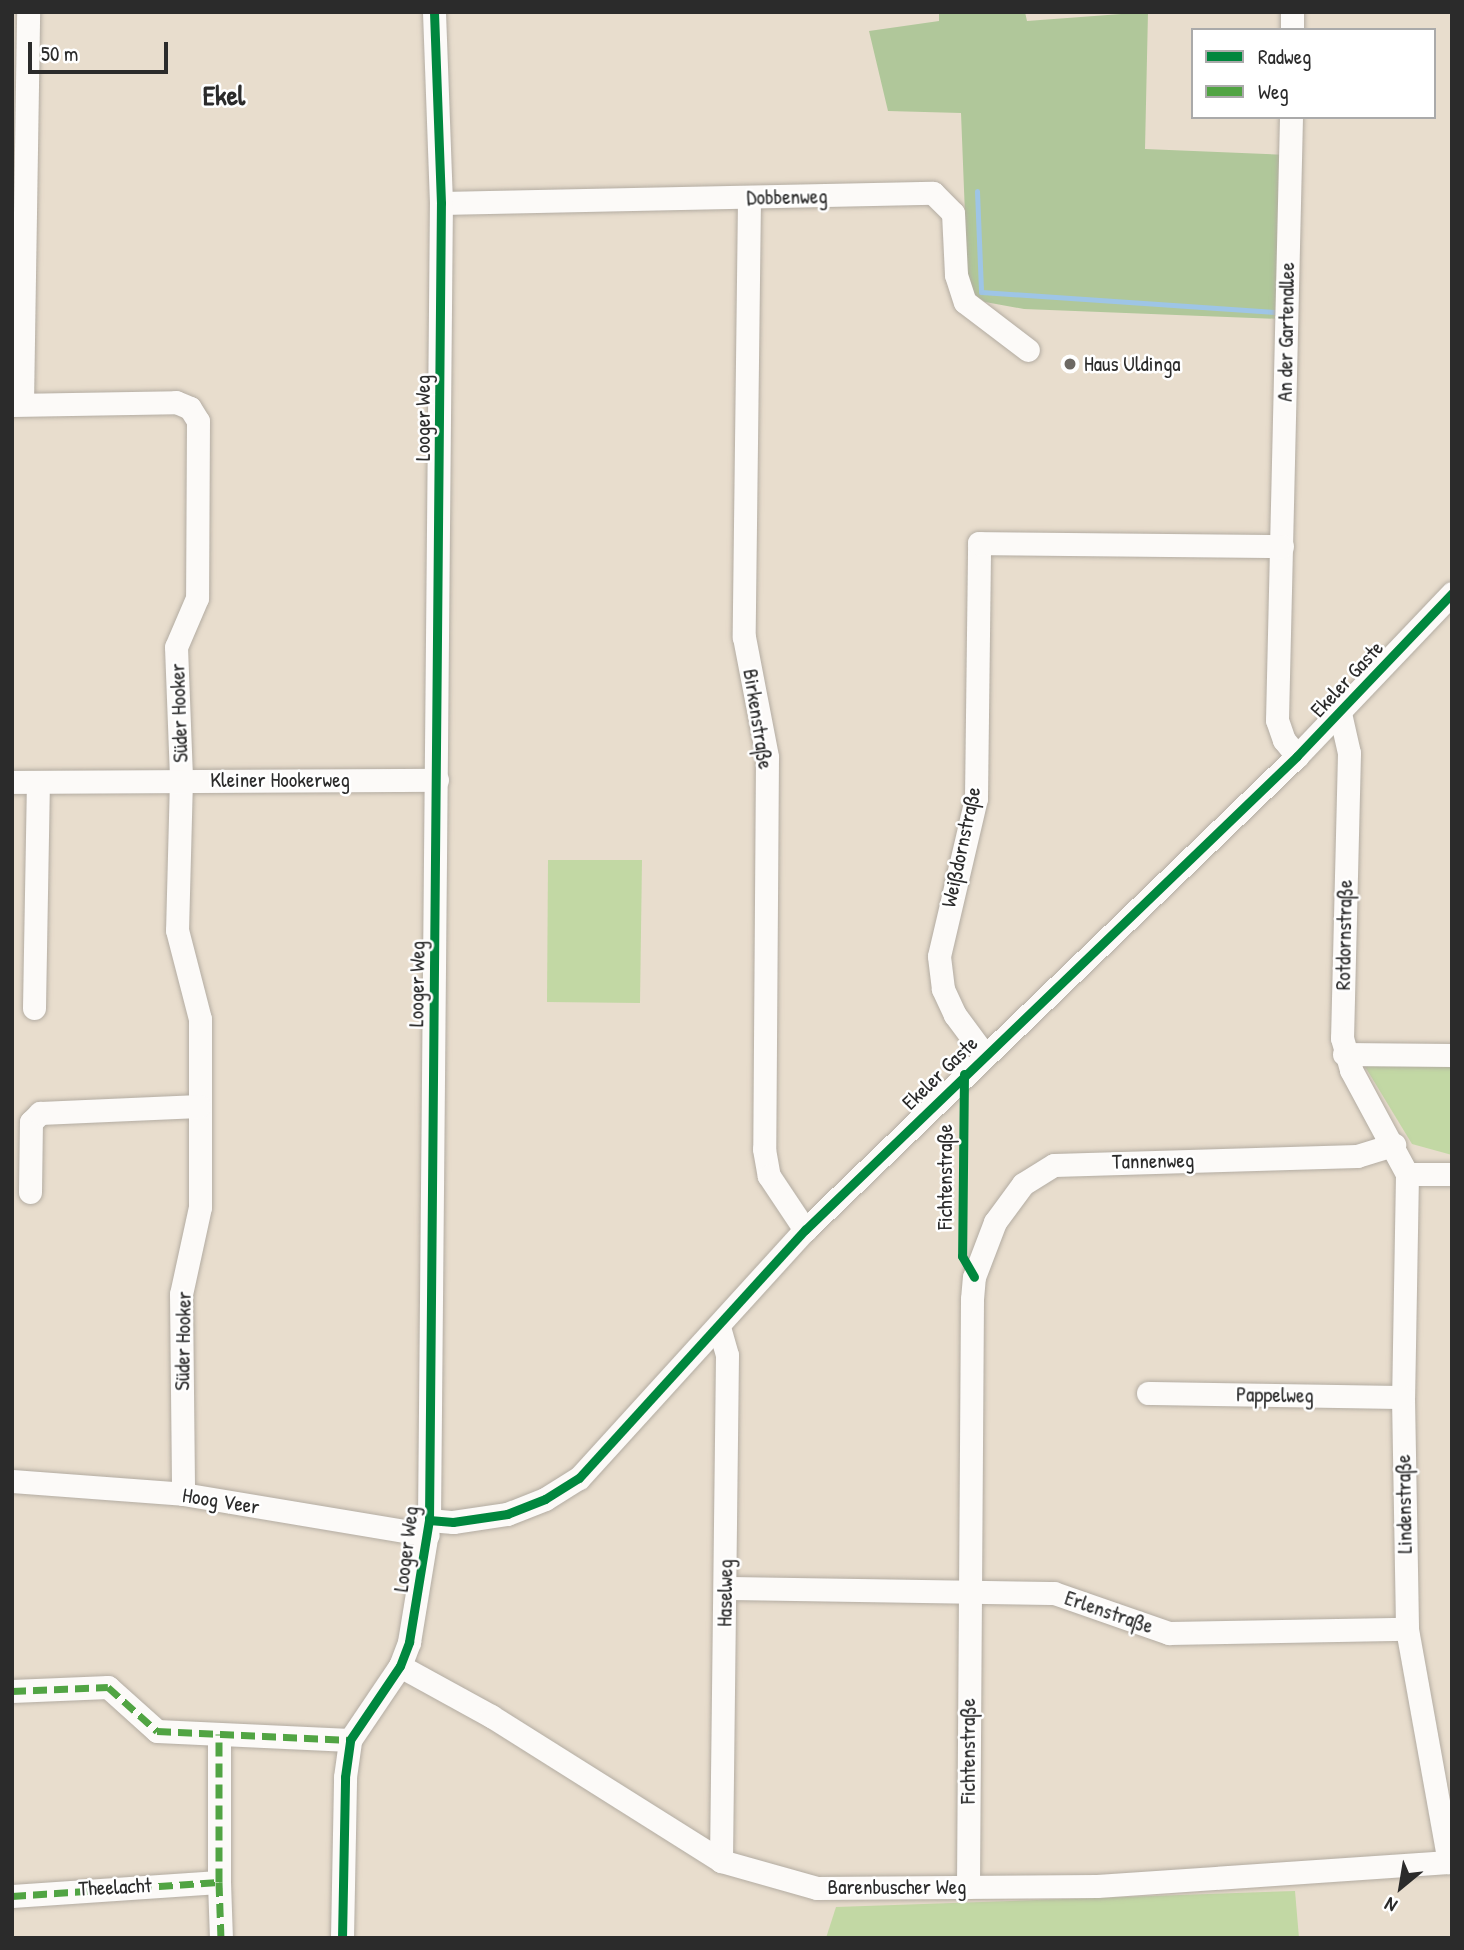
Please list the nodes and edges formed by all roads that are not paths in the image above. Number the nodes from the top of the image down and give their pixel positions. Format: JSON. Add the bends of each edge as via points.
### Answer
{"nodes":[{"id":1,"x":28,"y":12,"type":"edge"},
{"id":2,"x":434,"y":12,"type":"edge"},
{"id":3,"x":1291,"y":119,"type":"edge"},
{"id":4,"x":749,"y":198,"type":"junction"},
{"id":5,"x":441,"y":203,"type":"junction"},
{"id":6,"x":1028,"y":351,"type":"dead end"},
{"id":7,"x":17,"y":405,"type":"edge"},
{"id":8,"x":1282,"y":546,"type":"junction"},
{"id":9,"x":1452,"y":593,"type":"edge"},
{"id":10,"x":1340,"y":713,"type":"junction"},
{"id":11,"x":1297,"y":756,"type":"junction"},
{"id":12,"x":181,"y":779,"type":"junction"},
{"id":13,"x":438,"y":780,"type":"junction"},
{"id":14,"x":12,"y":782,"type":"edge"},
{"id":15,"x":38,"y":784,"type":"junction"},
{"id":16,"x":34,"y":1008,"type":"dead end"},
{"id":17,"x":984,"y":1054,"type":"junction"},
{"id":18,"x":1345,"y":1054,"type":"junction"},
{"id":19,"x":1452,"y":1055,"type":"edge"},
{"id":20,"x":199,"y":1106,"type":"junction"},
{"id":21,"x":1394,"y":1145,"type":"junction"},
{"id":22,"x":1407,"y":1174,"type":"junction"},
{"id":23,"x":1452,"y":1174,"type":"edge"},
{"id":24,"x":30,"y":1192,"type":"dead end"},
{"id":25,"x":804,"y":1230,"type":"junction"},
{"id":26,"x":974,"y":1277,"type":"joint"},
{"id":27,"x":719,"y":1327,"type":"junction"},
{"id":28,"x":1148,"y":1393,"type":"dead end"},
{"id":29,"x":1403,"y":1397,"type":"junction"},
{"id":30,"x":12,"y":1481,"type":"edge"},
{"id":31,"x":183,"y":1494,"type":"junction"},
{"id":32,"x":429,"y":1528,"type":"junction"},
{"id":33,"x":726,"y":1588,"type":"junction"},
{"id":34,"x":969,"y":1592,"type":"junction"},
{"id":35,"x":1407,"y":1629,"type":"junction"},
{"id":36,"x":400,"y":1666,"type":"junction"},
{"id":37,"x":12,"y":1691,"type":"edge"},
{"id":38,"x":219,"y":1734,"type":"junction"},
{"id":39,"x":350,"y":1740,"type":"junction"},
{"id":40,"x":721,"y":1861,"type":"junction"},
{"id":41,"x":1450,"y":1862,"type":"edge"},
{"id":42,"x":219,"y":1882,"type":"junction"},
{"id":43,"x":968,"y":1887,"type":"junction"},
{"id":44,"x":12,"y":1896,"type":"edge"},
{"id":45,"x":221,"y":1938,"type":"edge"},
{"id":46,"x":342,"y":1938,"type":"edge"}],
"edges":[{"from":1,"to":7,"type":"street"},
{"from":2,"to":5,"type":"street","name":"Looger Weg"},
{"from":3,"to":8,"type":"street","name":"An der Gartenallee"},
{"from":4,"to":5,"type":"street","name":"Dobbenweg"},
{"from":4,"to":6,"type":"street","name":"Dobbenweg","via":[[933,193],[953,213],[956,275],[965,302]]},
{"from":4,"to":25,"type":"street","name":"Birkenstraße","via":[[744,637],[767,757],[764,1149],[769,1176]]},
{"from":5,"to":13,"type":"street","name":"Looger Weg"},
{"from":7,"to":12,"type":"street","name":"Süder Hooker","via":[[176,402],[190,408],[198,421],[197,598],[176,647]]},
{"from":8,"to":11,"type":"street","name":"An der Gartenallee","via":[[1278,720],[1284,740]]},
{"from":8,"to":17,"type":"street","name":"Weißdornstraße","via":[[979,543],[976,798],[939,956],[943,989],[955,1015]]},
{"from":9,"to":10,"type":"street","name":"Ekeler Gaste"},
{"from":10,"to":11,"type":"street","name":"Ekeler Gaste"},
{"from":10,"to":18,"type":"street","name":"Rotdornstraße","via":[[1349,753]]},
{"from":11,"to":17,"type":"street","name":"Ekeler Gaste"},
{"from":12,"to":13,"type":"street","name":"Kleiner Hookerweg"},
{"from":12,"to":15,"type":"street","name":"Kleiner Hookerweg"},
{"from":12,"to":20,"type":"street","name":"Süder Hooker","via":[[177,930],[201,1019]]},
{"from":13,"to":32,"type":"street","name":"Looger Weg"},
{"from":14,"to":15,"type":"street","name":"Kleiner Hookerweg"},
{"from":15,"to":16,"type":"street"},
{"from":17,"to":25,"type":"street","name":"Ekeler Gaste"},
{"from":18,"to":19,"type":"street"},
{"from":18,"to":21,"type":"street","name":"Rotdornstraße"},
{"from":20,"to":24,"type":"street","via":[[40,1113],[31,1122]]},
{"from":20,"to":31,"type":"street","name":"Süder Hooker","via":[[200,1207],[181,1294]]},
{"from":21,"to":22,"type":"street","name":"Lindenstraße"},
{"from":21,"to":26,"type":"street","name":"Tannenweg","via":[[1357,1156],[1054,1166],[1037,1173],[1007,1202]]},
{"from":22,"to":23,"type":"street"},
{"from":22,"to":29,"type":"street","name":"Lindenstraße"},
{"from":25,"to":27,"type":"street","name":"Ekeler Gaste"},
{"from":26,"to":34,"type":"street","name":"Fichtenstraße"},
{"from":27,"to":32,"type":"street","name":"Ekeler Gaste","via":[[579,1478],[545,1499],[507,1514]]},
{"from":27,"to":33,"type":"street","name":"Haselweg","via":[[727,1355]]},
{"from":28,"to":29,"type":"street","name":"Pappelweg"},
{"from":29,"to":35,"type":"street","name":"Lindenstraße"},
{"from":30,"to":31,"type":"street","name":"Hoog Veer"},
{"from":31,"to":32,"type":"street","name":"Hoog Veer"},
{"from":32,"to":36,"type":"street","name":"Looger Weg","via":[[409,1642]]},
{"from":33,"to":34,"type":"street","name":"Erlenstraße"},
{"from":33,"to":40,"type":"street","name":"Haselweg"},
{"from":34,"to":35,"type":"street","name":"Erlenstraße","via":[[1054,1593],[1169,1633]]},
{"from":34,"to":43,"type":"street","name":"Fichtenstraße"},
{"from":35,"to":41,"type":"street","name":"Lindenstraße"},
{"from":36,"to":39,"type":"street","name":"Looger Weg"},
{"from":36,"to":40,"type":"street","name":"Barenbuscher Weg","via":[[491,1716]]},
{"from":37,"to":38,"type":"street","via":[[108,1687],[157,1731]]},
{"from":38,"to":39,"type":"street"},
{"from":38,"to":42,"type":"street"},
{"from":39,"to":46,"type":"street"},
{"from":40,"to":43,"type":"street","name":"Barenbuscher Weg","via":[[817,1888]]},
{"from":41,"to":43,"type":"street","name":"Barenbuscher Weg","via":[[1260,1878]]},
{"from":42,"to":44,"type":"street","name":"Theelacht"},
{"from":42,"to":45,"type":"street"}]}
